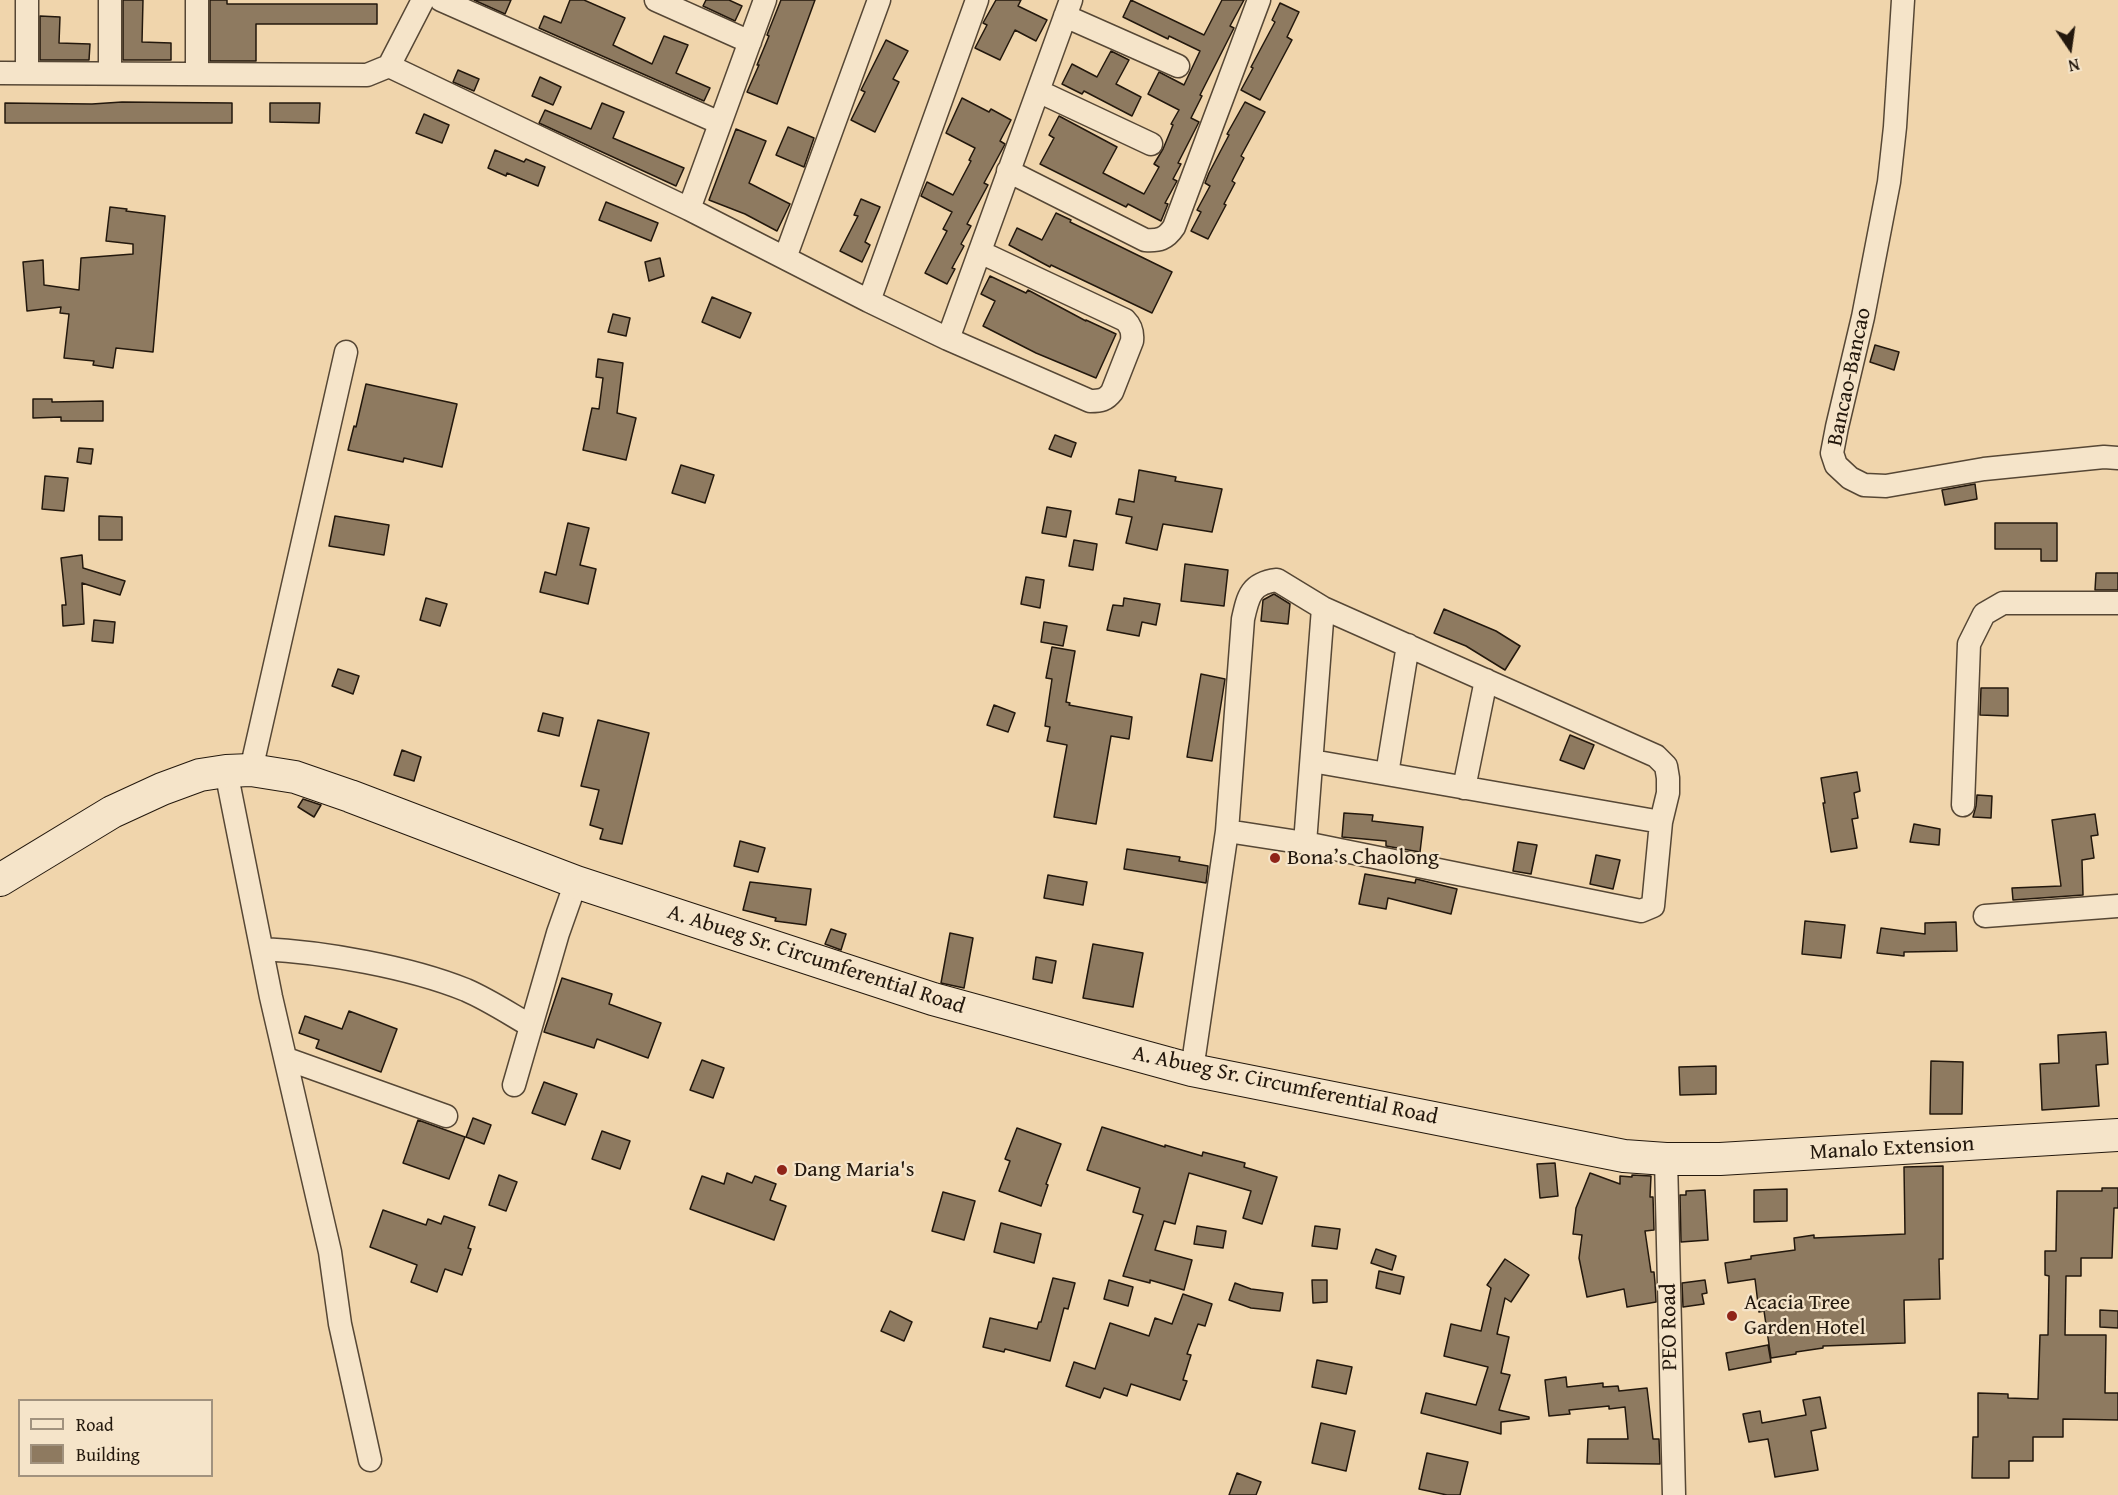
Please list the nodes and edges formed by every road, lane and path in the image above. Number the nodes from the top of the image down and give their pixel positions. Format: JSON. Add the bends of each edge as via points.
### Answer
{"nodes":[{"id":1,"x":27,"y":0,"type":"edge"},
{"id":2,"x":110,"y":0,"type":"edge"},
{"id":3,"x":197,"y":0,"type":"edge"},
{"id":4,"x":423,"y":0,"type":"edge"},
{"id":5,"x":441,"y":0,"type":"edge"},
{"id":6,"x":656,"y":0,"type":"edge"},
{"id":7,"x":765,"y":0,"type":"edge"},
{"id":8,"x":879,"y":0,"type":"edge"},
{"id":9,"x":977,"y":0,"type":"edge"},
{"id":10,"x":1259,"y":0,"type":"edge"},
{"id":11,"x":1904,"y":0,"type":"edge"},
{"id":12,"x":1068,"y":8,"type":"edge"},
{"id":13,"x":750,"y":42,"type":"junction"},
{"id":14,"x":389,"y":66,"type":"junction"},
{"id":15,"x":1178,"y":66,"type":"dead end"},
{"id":16,"x":27,"y":72,"type":"junction"},
{"id":17,"x":0,"y":73,"type":"edge"},
{"id":18,"x":110,"y":73,"type":"junction"},
{"id":19,"x":197,"y":73,"type":"junction"},
{"id":20,"x":1038,"y":91,"type":"junction"},
{"id":21,"x":720,"y":123,"type":"junction"},
{"id":22,"x":1151,"y":144,"type":"dead end"},
{"id":23,"x":1008,"y":171,"type":"junction"},
{"id":24,"x":689,"y":209,"type":"junction"},
{"id":25,"x":980,"y":252,"type":"junction"},
{"id":26,"x":785,"y":258,"type":"junction"},
{"id":27,"x":869,"y":301,"type":"junction"},
{"id":28,"x":948,"y":339,"type":"junction"},
{"id":29,"x":346,"y":352,"type":"dead end"},
{"id":30,"x":2118,"y":459,"type":"edge"},
{"id":31,"x":2118,"y":603,"type":"edge"},
{"id":32,"x":1323,"y":608,"type":"junction"},
{"id":33,"x":1408,"y":645,"type":"junction"},
{"id":34,"x":1486,"y":680,"type":"junction"},
{"id":35,"x":1311,"y":761,"type":"junction"},
{"id":36,"x":238,"y":771,"type":"junction"},
{"id":37,"x":1387,"y":774,"type":"junction"},
{"id":38,"x":1464,"y":788,"type":"junction"},
{"id":39,"x":1964,"y":805,"type":"dead end"},
{"id":40,"x":1661,"y":822,"type":"junction"},
{"id":41,"x":1227,"y":831,"type":"junction"},
{"id":42,"x":1305,"y":843,"type":"junction"},
{"id":43,"x":0,"y":880,"type":"edge"},
{"id":44,"x":576,"y":882,"type":"junction"},
{"id":45,"x":2118,"y":906,"type":"edge"},
{"id":46,"x":1985,"y":916,"type":"dead end"},
{"id":47,"x":262,"y":949,"type":"junction"},
{"id":48,"x":531,"y":1026,"type":"junction"},
{"id":49,"x":287,"y":1059,"type":"junction"},
{"id":50,"x":1192,"y":1070,"type":"junction"},
{"id":51,"x":514,"y":1085,"type":"dead end"},
{"id":52,"x":446,"y":1116,"type":"dead end"},
{"id":53,"x":2118,"y":1135,"type":"edge"},
{"id":54,"x":1666,"y":1159,"type":"junction"},
{"id":55,"x":370,"y":1460,"type":"dead end"},
{"id":56,"x":1674,"y":1495,"type":"edge"}],
"edges":[{"from":1,"to":16,"type":"street"},
{"from":2,"to":18,"type":"street"},
{"from":3,"to":19,"type":"street"},
{"from":4,"to":14,"type":"street"},
{"from":5,"to":21,"type":"street"},
{"from":6,"to":13,"type":"street"},
{"from":7,"to":13,"type":"street"},
{"from":8,"to":26,"type":"street"},
{"from":9,"to":27,"type":"street"},
{"from":10,"to":23,"type":"street","via":[[1168,236],[1145,240]]},
{"from":11,"to":30,"type":"street","name":"Bancao-Bancao","via":[[1888,182],[1863,317],[1837,427],[1833,453],[1836,465],[1864,485],[1886,486],[1984,469],[2104,457]]},
{"from":12,"to":15,"type":"street"},
{"from":12,"to":20,"type":"street"},
{"from":13,"to":21,"type":"street"},
{"from":14,"to":19,"type":"street","via":[[353,76]]},
{"from":14,"to":24,"type":"street"},
{"from":16,"to":17,"type":"street"},
{"from":16,"to":18,"type":"street"},
{"from":18,"to":19,"type":"street"},
{"from":20,"to":22,"type":"street"},
{"from":20,"to":23,"type":"street"},
{"from":21,"to":24,"type":"street"},
{"from":23,"to":25,"type":"street"},
{"from":24,"to":26,"type":"street"},
{"from":25,"to":28,"type":"street"},
{"from":25,"to":28,"type":"street","via":[[1125,320],[1132,341],[1108,398],[1090,401]]},
{"from":26,"to":27,"type":"street"},
{"from":27,"to":28,"type":"street"},
{"from":29,"to":36,"type":"street"},
{"from":31,"to":39,"type":"street","via":[[2003,603],[1984,614],[1969,644]]},
{"from":32,"to":33,"type":"street"},
{"from":32,"to":35,"type":"street"},
{"from":32,"to":41,"type":"street","via":[[1277,580],[1252,590],[1243,619]]},
{"from":33,"to":34,"type":"street"},
{"from":33,"to":37,"type":"street"},
{"from":34,"to":38,"type":"street"},
{"from":34,"to":40,"type":"street","via":[[1656,756],[1666,765],[1668,778]]},
{"from":35,"to":37,"type":"street"},
{"from":35,"to":42,"type":"street"},
{"from":36,"to":43,"type":"street","name":"A. Abueg Sr. Circumferential Road","via":[[200,775],[162,789],[112,812]]},
{"from":36,"to":44,"type":"street","name":"A. Abueg Sr. Circumferential Road","via":[[295,777]]},
{"from":36,"to":47,"type":"street"},
{"from":37,"to":38,"type":"street"},
{"from":38,"to":40,"type":"street"},
{"from":40,"to":42,"type":"street","via":[[1653,906],[1641,911]]},
{"from":41,"to":42,"type":"street"},
{"from":41,"to":50,"type":"street"},
{"from":44,"to":48,"type":"street"},
{"from":44,"to":50,"type":"street","name":"A. Abueg Sr. Circumferential Road","via":[[933,999]]},
{"from":45,"to":46,"type":"street"},
{"from":47,"to":48,"type":"street","via":[[299,951],[443,982],[468,991]]},
{"from":47,"to":49,"type":"street"},
{"from":48,"to":51,"type":"street"},
{"from":49,"to":52,"type":"street"},
{"from":49,"to":55,"type":"street"},
{"from":50,"to":54,"type":"street","name":"A. Abueg Sr. Circumferential Road","via":[[1624,1156]]},
{"from":53,"to":54,"type":"street","name":"Manalo Extension"},
{"from":54,"to":56,"type":"street","name":"PEO Road"}]}
